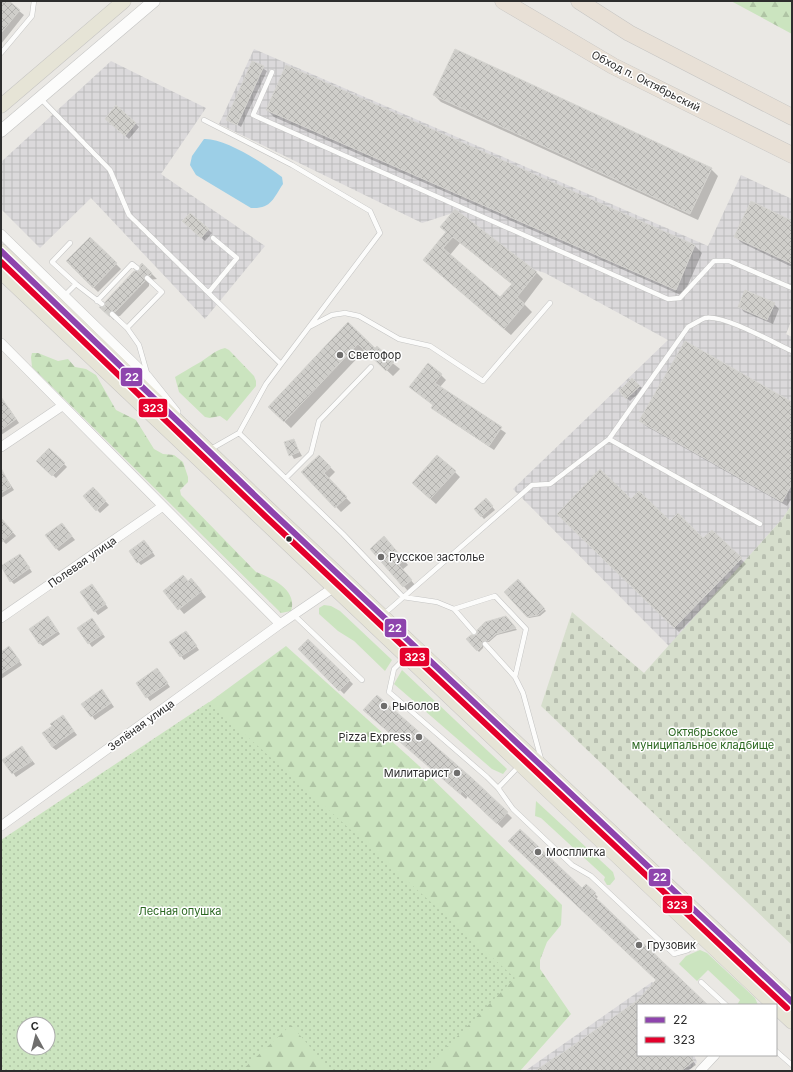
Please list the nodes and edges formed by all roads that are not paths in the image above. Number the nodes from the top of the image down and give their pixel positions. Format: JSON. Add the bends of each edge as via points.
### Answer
{"nodes":[{"id":1,"x":34,"y":1,"type":"edge"},
{"id":2,"x":124,"y":1,"type":"edge"},
{"id":3,"x":504,"y":1,"type":"edge"},
{"id":4,"x":579,"y":1,"type":"edge"},
{"id":5,"x":152,"y":3,"type":"edge"},
{"id":6,"x":1,"y":53,"type":"edge"},
{"id":7,"x":272,"y":72,"type":"dead end"},
{"id":8,"x":42,"y":100,"type":"dead end"},
{"id":9,"x":1,"y":106,"type":"edge"},
{"id":10,"x":792,"y":117,"type":"edge"},
{"id":11,"x":204,"y":120,"type":"dead end"},
{"id":12,"x":1,"y":131,"type":"edge"},
{"id":13,"x":792,"y":154,"type":"edge"},
{"id":14,"x":1,"y":234,"type":"edge"},
{"id":15,"x":213,"y":238,"type":"dead end"},
{"id":16,"x":70,"y":243,"type":"dead end"},
{"id":17,"x":1,"y":252,"type":"edge"},
{"id":18,"x":137,"y":268,"type":"dead end"},
{"id":19,"x":1,"y":272,"type":"edge"},
{"id":20,"x":147,"y":278,"type":"dead end"},
{"id":21,"x":76,"y":284,"type":"junction"},
{"id":22,"x":792,"y":288,"type":"edge"},
{"id":23,"x":208,"y":292,"type":"junction"},
{"id":24,"x":65,"y":295,"type":"junction"},
{"id":25,"x":97,"y":300,"type":"junction"},
{"id":26,"x":550,"y":303,"type":"dead end"},
{"id":27,"x":102,"y":304,"type":"dead end"},
{"id":28,"x":112,"y":314,"type":"dead end"},
{"id":29,"x":127,"y":328,"type":"junction"},
{"id":30,"x":308,"y":328,"type":"junction"},
{"id":31,"x":1,"y":343,"type":"edge"},
{"id":32,"x":792,"y":352,"type":"edge"},
{"id":33,"x":280,"y":364,"type":"junction"},
{"id":34,"x":371,"y":367,"type":"dead end"},
{"id":35,"x":148,"y":377,"type":"junction"},
{"id":36,"x":62,"y":406,"type":"junction"},
{"id":37,"x":239,"y":433,"type":"junction"},
{"id":38,"x":609,"y":438,"type":"junction"},
{"id":39,"x":1,"y":447,"type":"edge"},
{"id":40,"x":205,"y":447,"type":"junction"},
{"id":41,"x":286,"y":478,"type":"junction"},
{"id":42,"x":163,"y":506,"type":"junction"},
{"id":43,"x":760,"y":524,"type":"dead end"},
{"id":44,"x":334,"y":588,"type":"junction"},
{"id":45,"x":403,"y":597,"type":"junction"},
{"id":46,"x":454,"y":609,"type":"junction"},
{"id":47,"x":294,"y":615,"type":"junction"},
{"id":48,"x":382,"y":616,"type":"junction"},
{"id":49,"x":1,"y":618,"type":"edge"},
{"id":50,"x":280,"y":624,"type":"junction"},
{"id":51,"x":474,"y":632,"type":"dead end"},
{"id":52,"x":485,"y":644,"type":"dead end"},
{"id":53,"x":406,"y":657,"type":"junction"},
{"id":54,"x":516,"y":677,"type":"junction"},
{"id":55,"x":362,"y":680,"type":"dead end"},
{"id":56,"x":519,"y":765,"type":"junction"},
{"id":57,"x":543,"y":766,"type":"junction"},
{"id":58,"x":498,"y":788,"type":"junction"},
{"id":59,"x":1,"y":826,"type":"edge"},
{"id":60,"x":701,"y":936,"type":"junction"},
{"id":61,"x":701,"y":982,"type":"dead end"},
{"id":62,"x":725,"y":1004,"type":"edge"},
{"id":63,"x":784,"y":1010,"type":"edge"},
{"id":64,"x":777,"y":1051,"type":"edge"},
{"id":65,"x":714,"y":1056,"type":"edge"},
{"id":66,"x":792,"y":1065,"type":"edge"},
{"id":67,"x":700,"y":1071,"type":"edge"}],
"edges":[{"from":1,"to":6,"type":"lane","via":[[32,16]]},
{"from":2,"to":9,"type":"main road"},
{"from":3,"to":13,"type":"highway","name":"Обход п. Октябрьский","via":[[613,66]]},
{"from":4,"to":10,"type":"highway","via":[[629,33]]},
{"from":5,"to":12,"type":"main road"},
{"from":7,"to":22,"type":"lane","via":[[253,115],[668,299],[680,298],[714,261],[729,261]]},
{"from":8,"to":23,"type":"lane","via":[[110,170],[129,215]]},
{"from":11,"to":30,"type":"lane","via":[[292,164],[370,212],[380,233]]},
{"from":14,"to":24,"type":"street"},
{"from":15,"to":23,"type":"lane","via":[[237,258]]},
{"from":16,"to":21,"type":"lane","via":[[52,262]]},
{"from":17,"to":40,"type":"main road"},
{"from":18,"to":25,"type":"lane","via":[[132,264]]},
{"from":19,"to":44,"type":"main road"},
{"from":20,"to":29,"type":"lane","via":[[162,292]]},
{"from":21,"to":24,"type":"lane"},
{"from":21,"to":25,"type":"lane"},
{"from":23,"to":33,"type":"lane"},
{"from":24,"to":35,"type":"street"},
{"from":25,"to":27,"type":"lane"},
{"from":26,"to":30,"type":"lane","via":[[483,381],[430,346],[399,339],[359,316],[345,313],[332,315]]},
{"from":28,"to":29,"type":"lane"},
{"from":29,"to":35,"type":"lane","via":[[139,345]]},
{"from":30,"to":33,"type":"lane"},
{"from":31,"to":36,"type":"street"},
{"from":32,"to":38,"type":"lane","via":[[733,323],[706,318],[688,327]]},
{"from":33,"to":37,"type":"lane"},
{"from":34,"to":41,"type":"lane","via":[[319,421],[310,453]]},
{"from":35,"to":40,"type":"street"},
{"from":36,"to":39,"type":"street"},
{"from":36,"to":42,"type":"street"},
{"from":37,"to":40,"type":"lane"},
{"from":37,"to":41,"type":"lane"},
{"from":38,"to":43,"type":"lane"},
{"from":38,"to":45,"type":"lane","via":[[550,484],[532,486]]},
{"from":40,"to":48,"type":"main road"},
{"from":41,"to":45,"type":"lane"},
{"from":42,"to":49,"type":"street","name":"Полевая улица"},
{"from":42,"to":50,"type":"street"},
{"from":44,"to":47,"type":"street","name":"Зелёная улица"},
{"from":44,"to":53,"type":"main road"},
{"from":45,"to":46,"type":"lane","via":[[437,602]]},
{"from":45,"to":48,"type":"lane"},
{"from":46,"to":51,"type":"lane"},
{"from":46,"to":54,"type":"lane","via":[[495,596],[526,629]]},
{"from":47,"to":50,"type":"street","name":"Зелёная улица"},
{"from":47,"to":55,"type":"lane"},
{"from":48,"to":57,"type":"main road"},
{"from":50,"to":59,"type":"street","name":"Зелёная улица"},
{"from":52,"to":54,"type":"lane"},
{"from":53,"to":56,"type":"main road"},
{"from":53,"to":58,"type":"lane","via":[[394,669],[389,692]]},
{"from":54,"to":57,"type":"lane","via":[[523,693]]},
{"from":56,"to":58,"type":"lane"},
{"from":56,"to":60,"type":"main road"},
{"from":57,"to":63,"type":"main road"},
{"from":58,"to":60,"type":"lane","via":[[513,809],[567,860],[591,876],[674,954],[688,950]]},
{"from":60,"to":63,"type":"main road"},
{"from":61,"to":62,"type":"lane"},
{"from":64,"to":66,"type":"lane"},
{"from":65,"to":67,"type":"street"}]}
